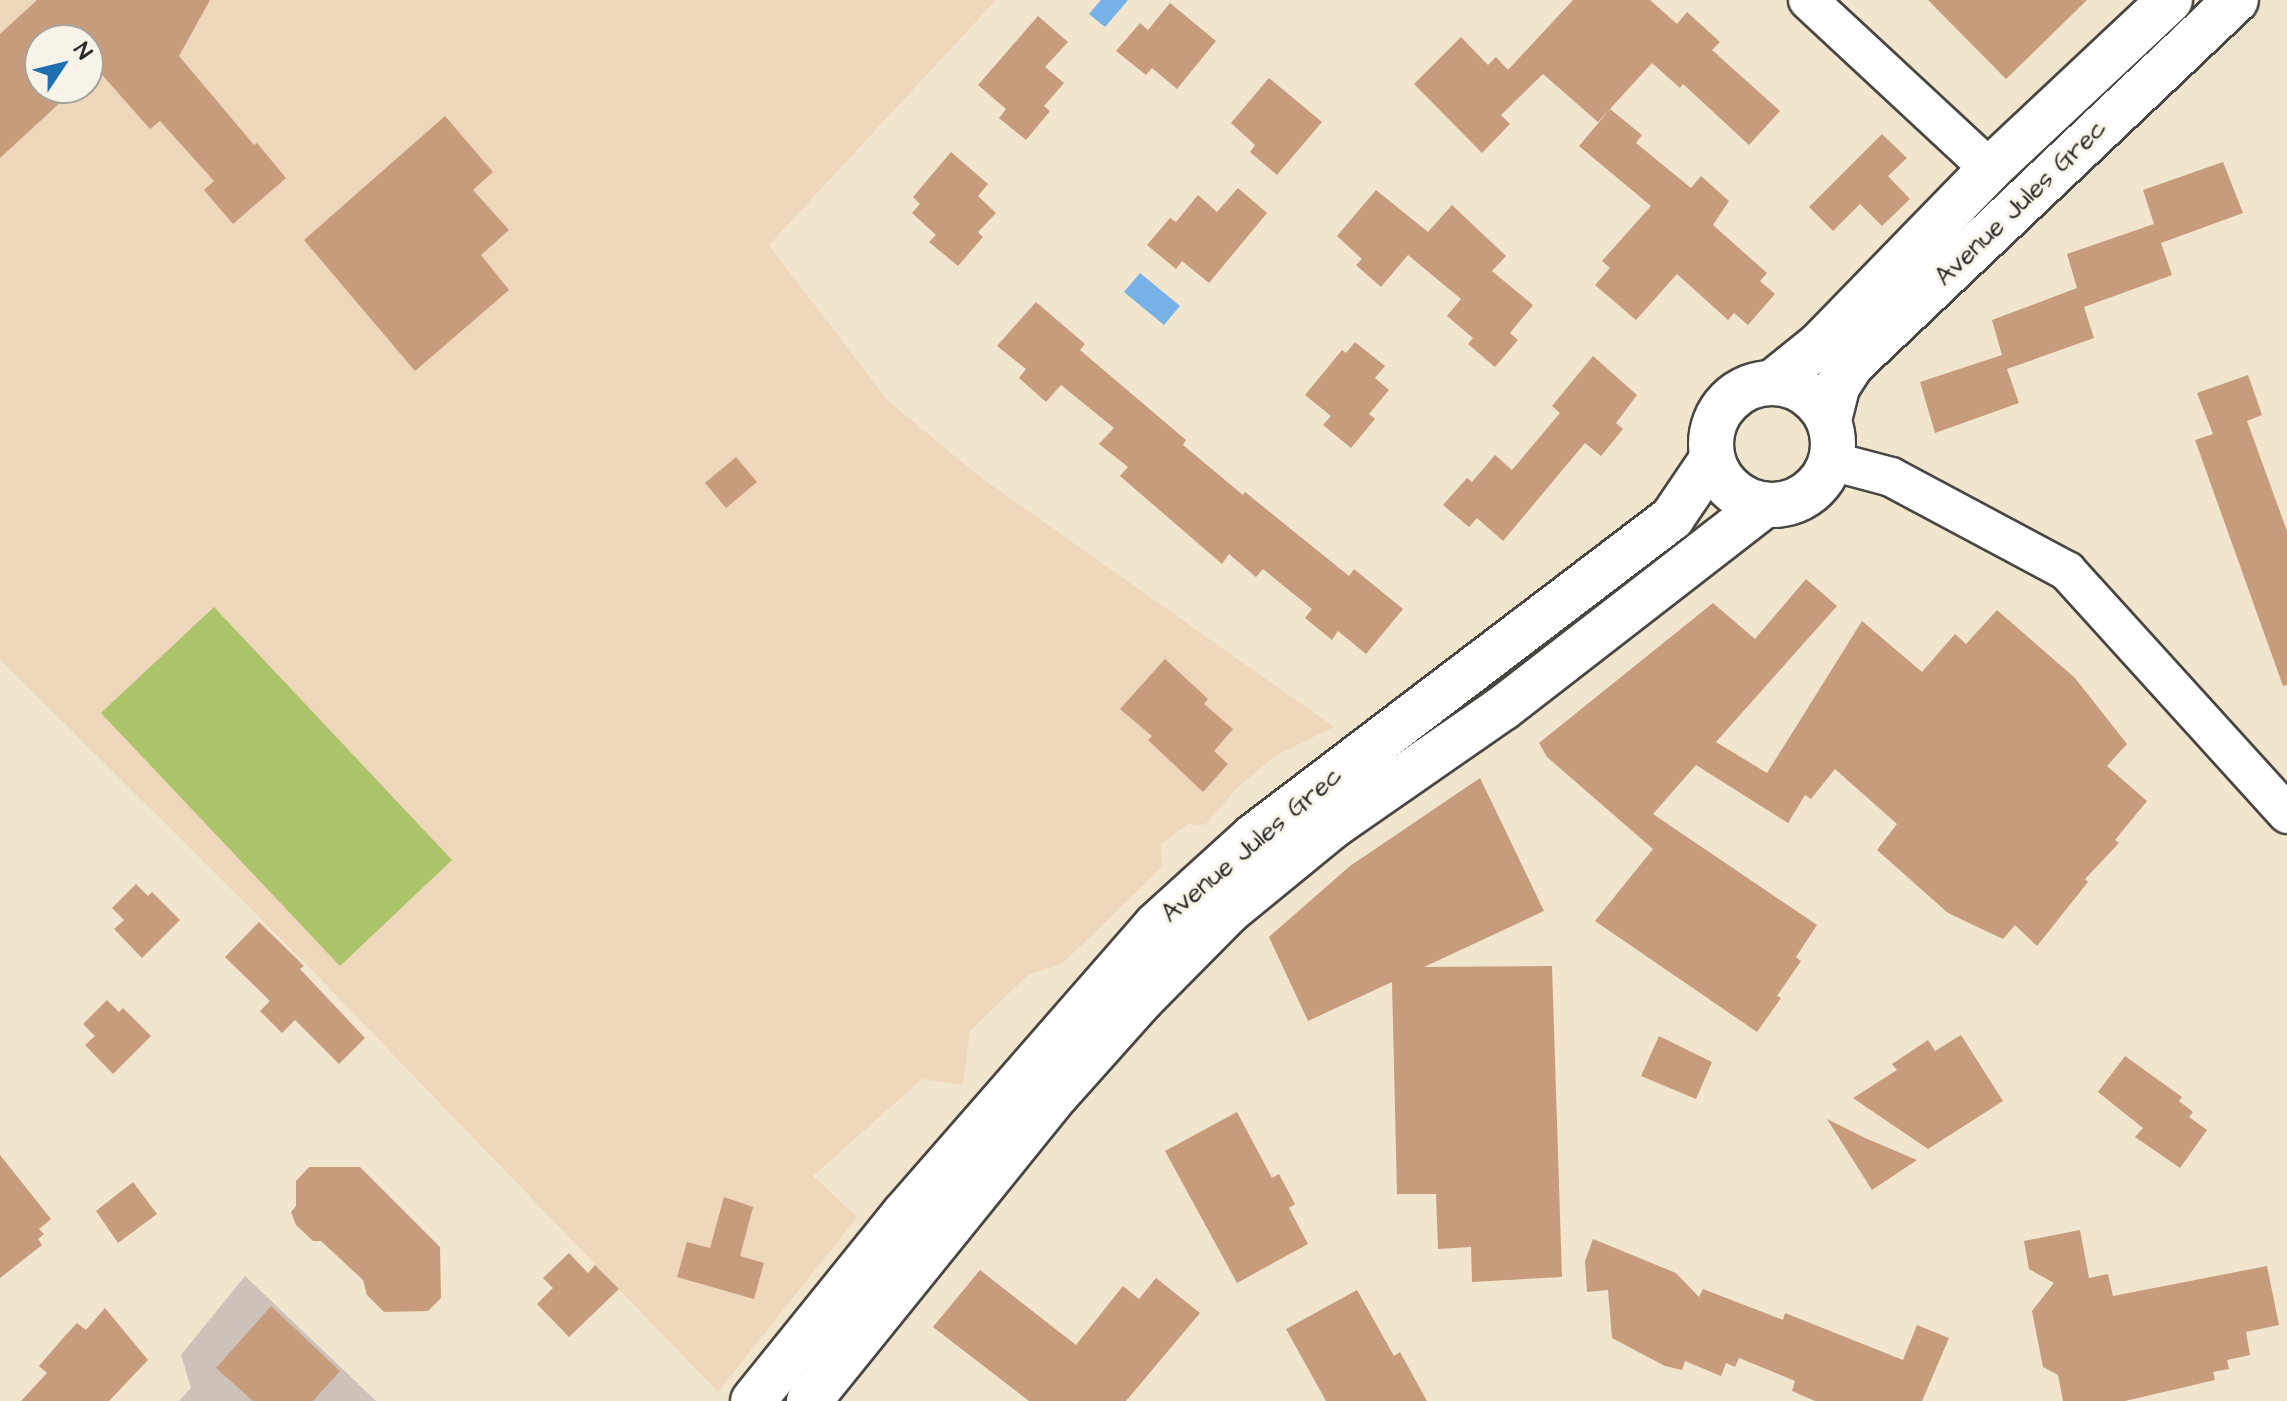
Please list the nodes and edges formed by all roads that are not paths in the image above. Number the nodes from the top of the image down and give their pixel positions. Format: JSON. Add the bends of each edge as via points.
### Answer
{"nodes":[{"id":1,"x":1808,"y":0,"type":"edge"},
{"id":2,"x":2170,"y":0,"type":"edge"},
{"id":3,"x":2236,"y":0,"type":"edge"},
{"id":4,"x":1990,"y":169,"type":"junction"},
{"id":5,"x":1773,"y":382,"type":"junction"},
{"id":6,"x":1830,"y":440,"type":"junction"},
{"id":7,"x":1712,"y":459,"type":"junction"},
{"id":8,"x":1765,"y":505,"type":"junction"},
{"id":9,"x":2287,"y":814,"type":"edge"},
{"id":10,"x":753,"y":1401,"type":"edge"},
{"id":11,"x":809,"y":1401,"type":"edge"}],
"edges":[{"from":1,"to":4,"type":"street"},
{"from":2,"to":4,"type":"street","name":"Avenue Jules Grec"},
{"from":3,"to":6,"type":"street","name":"Avenue Jules Grec","via":[[1852,364],[1837,387]]},
{"from":4,"to":5,"type":"street","name":"Avenue Jules Grec","via":[[1819,345]]},
{"from":5,"to":6,"type":"street","via":[[1796,387],[1816,400]]},
{"from":5,"to":7,"type":"street","via":[[1731,397],[1717,414],[1710,436]]},
{"from":6,"to":8,"type":"street","via":[[1822,480],[1786,504]]},
{"from":6,"to":9,"type":"street","via":[[2067,571]]},
{"from":7,"to":8,"type":"street","via":[[1723,481],[1742,498]]},
{"from":7,"to":10,"type":"street","name":"Avenue Jules Grec","via":[[1672,518],[1254,836],[1156,925],[904,1214]]},
{"from":8,"to":11,"type":"street","name":"Avenue Jules Grec","via":[[1515,700],[1333,826],[1220,919],[1057,1094]]}]}
